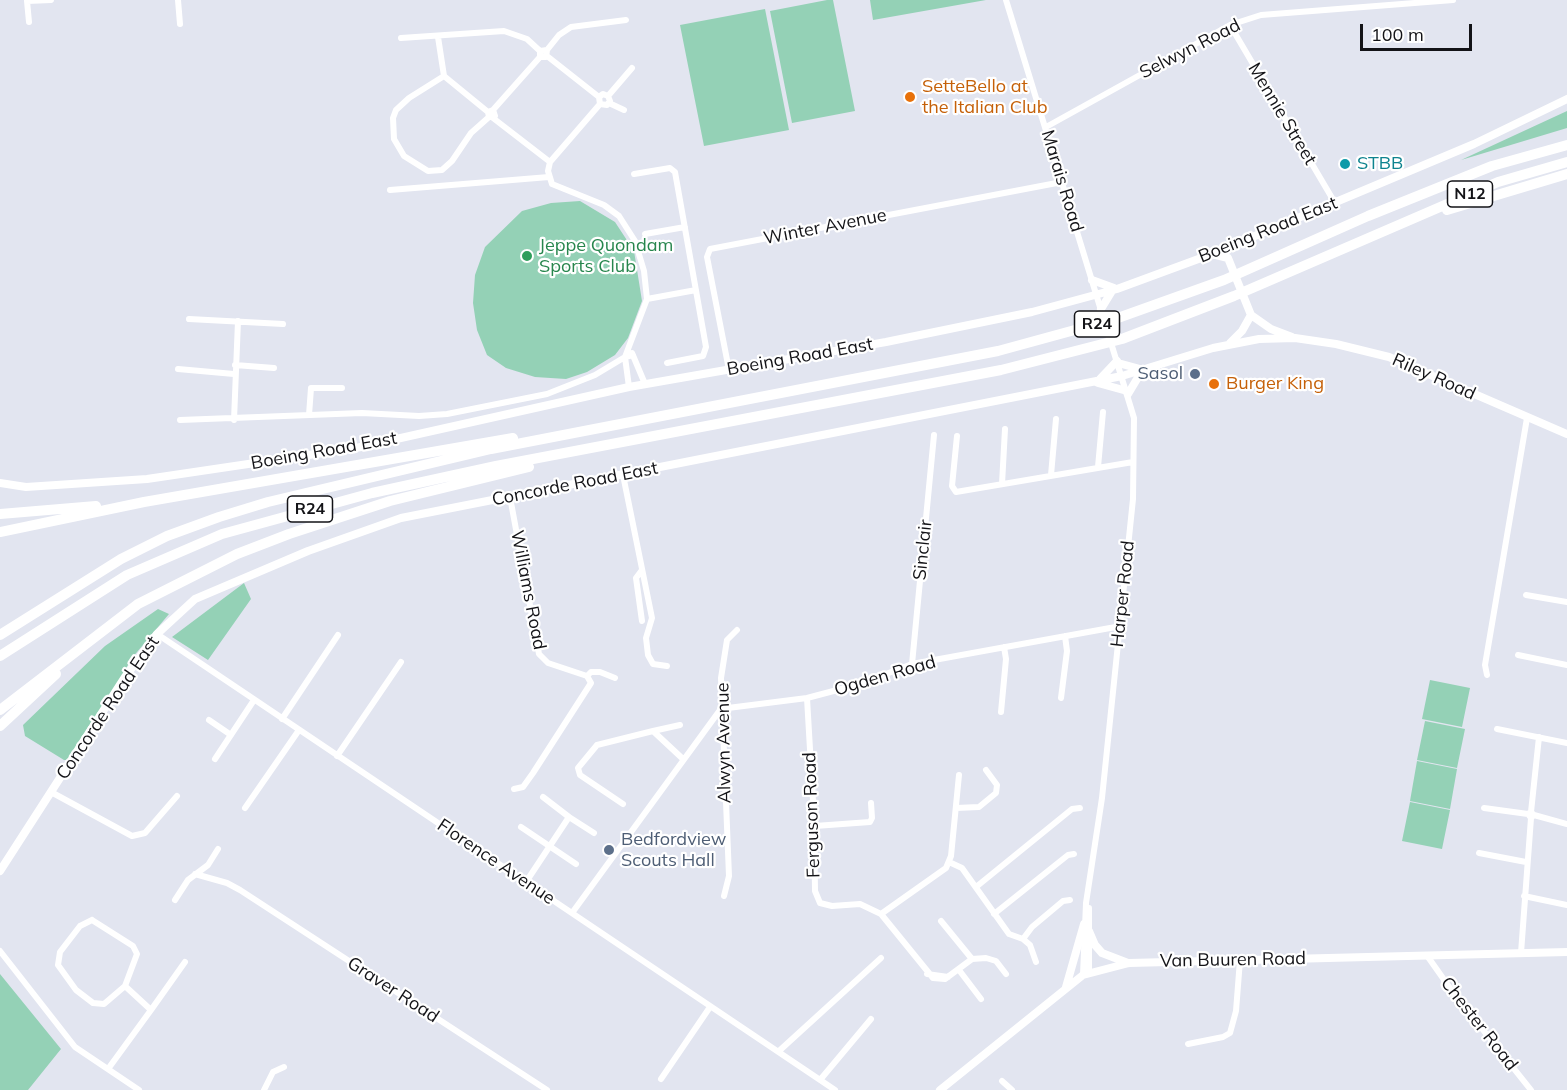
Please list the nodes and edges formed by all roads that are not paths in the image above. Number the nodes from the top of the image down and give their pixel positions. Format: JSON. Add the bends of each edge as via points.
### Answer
{"nodes":[{"id":1,"x":51,"y":0,"type":"edge"},
{"id":2,"x":178,"y":0,"type":"edge"},
{"id":3,"x":1006,"y":0,"type":"edge"},
{"id":4,"x":1454,"y":0,"type":"edge"},
{"id":5,"x":626,"y":20,"type":"dead end"},
{"id":6,"x":29,"y":22,"type":"dead end"},
{"id":7,"x":180,"y":24,"type":"dead end"},
{"id":8,"x":1230,"y":25,"type":"junction"},
{"id":9,"x":438,"y":37,"type":"junction"},
{"id":10,"x":402,"y":38,"type":"dead end"},
{"id":11,"x":544,"y":54,"type":"junction"},
{"id":12,"x":632,"y":68,"type":"dead end"},
{"id":13,"x":444,"y":76,"type":"junction"},
{"id":14,"x":608,"y":99,"type":"junction"},
{"id":15,"x":1567,"y":99,"type":"edge"},
{"id":16,"x":599,"y":101,"type":"junction"},
{"id":17,"x":624,"y":110,"type":"dead end"},
{"id":18,"x":491,"y":114,"type":"junction"},
{"id":19,"x":1046,"y":127,"type":"junction"},
{"id":20,"x":1567,"y":145,"type":"edge"},
{"id":21,"x":550,"y":162,"type":"junction"},
{"id":22,"x":1567,"y":162,"type":"edge"},
{"id":23,"x":634,"y":174,"type":"dead end"},
{"id":24,"x":1567,"y":174,"type":"edge"},
{"id":25,"x":549,"y":177,"type":"junction"},
{"id":26,"x":1062,"y":182,"type":"junction"},
{"id":27,"x":390,"y":190,"type":"dead end"},
{"id":28,"x":1335,"y":203,"type":"junction"},
{"id":29,"x":685,"y":227,"type":"junction"},
{"id":30,"x":1273,"y":228,"type":"junction"},
{"id":31,"x":645,"y":234,"type":"dead end"},
{"id":32,"x":1375,"y":234,"type":"junction"},
{"id":33,"x":1212,"y":254,"type":"junction"},
{"id":34,"x":1228,"y":259,"type":"junction"},
{"id":35,"x":1092,"y":280,"type":"junction"},
{"id":36,"x":696,"y":290,"type":"junction"},
{"id":37,"x":1114,"y":290,"type":"junction"},
{"id":38,"x":1096,"y":294,"type":"junction"},
{"id":39,"x":1082,"y":298,"type":"junction"},
{"id":40,"x":647,"y":299,"type":"junction"},
{"id":41,"x":1101,"y":309,"type":"junction"},
{"id":42,"x":1250,"y":313,"type":"junction"},
{"id":43,"x":189,"y":319,"type":"dead end"},
{"id":44,"x":238,"y":321,"type":"junction"},
{"id":45,"x":284,"y":324,"type":"dead end"},
{"id":46,"x":1295,"y":338,"type":"junction"},
{"id":47,"x":1230,"y":344,"type":"junction"},
{"id":48,"x":628,"y":348,"type":"junction"},
{"id":49,"x":633,"y":354,"type":"junction"},
{"id":50,"x":625,"y":357,"type":"junction"},
{"id":51,"x":1117,"y":361,"type":"junction"},
{"id":52,"x":667,"y":363,"type":"dead end"},
{"id":53,"x":235,"y":365,"type":"junction"},
{"id":54,"x":274,"y":368,"type":"dead end"},
{"id":55,"x":177,"y":369,"type":"dead end"},
{"id":56,"x":1142,"y":369,"type":"junction"},
{"id":57,"x":729,"y":370,"type":"junction"},
{"id":58,"x":234,"y":374,"type":"junction"},
{"id":59,"x":1122,"y":376,"type":"junction"},
{"id":60,"x":1094,"y":381,"type":"junction"},
{"id":61,"x":645,"y":384,"type":"junction"},
{"id":62,"x":629,"y":387,"type":"junction"},
{"id":63,"x":342,"y":388,"type":"dead end"},
{"id":64,"x":1127,"y":393,"type":"junction"},
{"id":65,"x":1103,"y":412,"type":"dead end"},
{"id":66,"x":309,"y":415,"type":"junction"},
{"id":67,"x":1527,"y":418,"type":"junction"},
{"id":68,"x":1056,"y":419,"type":"dead end"},
{"id":69,"x":180,"y":420,"type":"dead end"},
{"id":70,"x":234,"y":420,"type":"junction"},
{"id":71,"x":603,"y":426,"type":"junction"},
{"id":72,"x":1005,"y":429,"type":"dead end"},
{"id":73,"x":1567,"y":434,"type":"edge"},
{"id":74,"x":934,"y":435,"type":"dead end"},
{"id":75,"x":957,"y":436,"type":"dead end"},
{"id":76,"x":649,"y":438,"type":"junction"},
{"id":77,"x":1133,"y":462,"type":"junction"},
{"id":78,"x":1098,"y":467,"type":"junction"},
{"id":79,"x":623,"y":475,"type":"junction"},
{"id":80,"x":1051,"y":476,"type":"junction"},
{"id":81,"x":0,"y":483,"type":"edge"},
{"id":82,"x":1002,"y":484,"type":"junction"},
{"id":83,"x":510,"y":497,"type":"junction"},
{"id":84,"x":144,"y":502,"type":"junction"},
{"id":85,"x":0,"y":514,"type":"edge"},
{"id":86,"x":0,"y":532,"type":"edge"},
{"id":87,"x":642,"y":570,"type":"junction"},
{"id":88,"x":1526,"y":595,"type":"dead end"},
{"id":89,"x":1567,"y":602,"type":"edge"},
{"id":90,"x":642,"y":621,"type":"dead end"},
{"id":91,"x":106,"y":626,"type":"junction"},
{"id":92,"x":1120,"y":626,"type":"junction"},
{"id":93,"x":736,"y":630,"type":"dead end"},
{"id":94,"x":157,"y":634,"type":"junction"},
{"id":95,"x":0,"y":635,"type":"edge"},
{"id":96,"x":338,"y":635,"type":"dead end"},
{"id":97,"x":1065,"y":636,"type":"junction"},
{"id":98,"x":1004,"y":647,"type":"junction"},
{"id":99,"x":1518,"y":655,"type":"dead end"},
{"id":100,"x":0,"y":656,"type":"edge"},
{"id":101,"x":401,"y":662,"type":"dead end"},
{"id":102,"x":912,"y":664,"type":"junction"},
{"id":103,"x":1567,"y":665,"type":"edge"},
{"id":104,"x":667,"y":666,"type":"dead end"},
{"id":105,"x":1486,"y":675,"type":"dead end"},
{"id":106,"x":587,"y":676,"type":"junction"},
{"id":107,"x":615,"y":678,"type":"dead end"},
{"id":108,"x":807,"y":698,"type":"junction"},
{"id":109,"x":1061,"y":698,"type":"dead end"},
{"id":110,"x":254,"y":699,"type":"junction"},
{"id":111,"x":720,"y":709,"type":"junction"},
{"id":112,"x":0,"y":710,"type":"edge"},
{"id":113,"x":1001,"y":712,"type":"dead end"},
{"id":114,"x":282,"y":719,"type":"junction"},
{"id":115,"x":209,"y":720,"type":"dead end"},
{"id":116,"x":680,"y":725,"type":"dead end"},
{"id":117,"x":0,"y":726,"type":"edge"},
{"id":118,"x":1497,"y":729,"type":"dead end"},
{"id":119,"x":299,"y":730,"type":"junction"},
{"id":120,"x":653,"y":731,"type":"junction"},
{"id":121,"x":231,"y":735,"type":"junction"},
{"id":122,"x":1539,"y":737,"type":"junction"},
{"id":123,"x":1567,"y":743,"type":"edge"},
{"id":124,"x":337,"y":756,"type":"junction"},
{"id":125,"x":215,"y":759,"type":"dead end"},
{"id":126,"x":683,"y":759,"type":"junction"},
{"id":127,"x":986,"y":770,"type":"dead end"},
{"id":128,"x":959,"y":775,"type":"dead end"},
{"id":129,"x":514,"y":789,"type":"dead end"},
{"id":130,"x":51,"y":792,"type":"junction"},
{"id":131,"x":177,"y":796,"type":"dead end"},
{"id":132,"x":543,"y":797,"type":"dead end"},
{"id":133,"x":871,"y":803,"type":"dead end"},
{"id":134,"x":623,"y":804,"type":"dead end"},
{"id":135,"x":245,"y":808,"type":"dead end"},
{"id":136,"x":956,"y":808,"type":"junction"},
{"id":137,"x":1080,"y":808,"type":"dead end"},
{"id":138,"x":1484,"y":808,"type":"dead end"},
{"id":139,"x":1531,"y":815,"type":"junction"},
{"id":140,"x":569,"y":817,"type":"junction"},
{"id":141,"x":1567,"y":824,"type":"edge"},
{"id":142,"x":521,"y":826,"type":"dead end"},
{"id":143,"x":815,"y":826,"type":"junction"},
{"id":144,"x":594,"y":833,"type":"dead end"},
{"id":145,"x":549,"y":847,"type":"junction"},
{"id":146,"x":219,"y":849,"type":"dead end"},
{"id":147,"x":1479,"y":853,"type":"dead end"},
{"id":148,"x":1074,"y":854,"type":"dead end"},
{"id":149,"x":949,"y":862,"type":"junction"},
{"id":150,"x":1526,"y":862,"type":"junction"},
{"id":151,"x":576,"y":864,"type":"dead end"},
{"id":152,"x":0,"y":871,"type":"edge"},
{"id":153,"x":195,"y":874,"type":"junction"},
{"id":154,"x":526,"y":882,"type":"junction"},
{"id":155,"x":976,"y":887,"type":"junction"},
{"id":156,"x":724,"y":896,"type":"dead end"},
{"id":157,"x":1524,"y":896,"type":"junction"},
{"id":158,"x":175,"y":900,"type":"dead end"},
{"id":159,"x":1070,"y":900,"type":"dead end"},
{"id":160,"x":1567,"y":905,"type":"edge"},
{"id":161,"x":572,"y":913,"type":"junction"},
{"id":162,"x":882,"y":914,"type":"junction"},
{"id":163,"x":994,"y":914,"type":"junction"},
{"id":164,"x":941,"y":921,"type":"dead end"},
{"id":165,"x":1087,"y":928,"type":"junction"},
{"id":166,"x":1023,"y":939,"type":"junction"},
{"id":167,"x":0,"y":951,"type":"edge"},
{"id":168,"x":1567,"y":952,"type":"edge"},
{"id":169,"x":1521,"y":953,"type":"junction"},
{"id":170,"x":1428,"y":957,"type":"junction"},
{"id":171,"x":881,"y":958,"type":"dead end"},
{"id":172,"x":972,"y":959,"type":"junction"},
{"id":173,"x":1240,"y":960,"type":"junction"},
{"id":174,"x":185,"y":962,"type":"dead end"},
{"id":175,"x":1036,"y":962,"type":"dead end"},
{"id":176,"x":1129,"y":963,"type":"junction"},
{"id":177,"x":959,"y":970,"type":"junction"},
{"id":178,"x":1006,"y":974,"type":"dead end"},
{"id":179,"x":1086,"y":974,"type":"junction"},
{"id":180,"x":124,"y":986,"type":"junction"},
{"id":181,"x":1066,"y":987,"type":"junction"},
{"id":182,"x":981,"y":999,"type":"dead end"},
{"id":183,"x":710,"y":1007,"type":"junction"},
{"id":184,"x":151,"y":1010,"type":"junction"},
{"id":185,"x":871,"y":1019,"type":"dead end"},
{"id":186,"x":1188,"y":1044,"type":"dead end"},
{"id":187,"x":779,"y":1052,"type":"junction"},
{"id":188,"x":284,"y":1067,"type":"dead end"},
{"id":189,"x":108,"y":1069,"type":"junction"},
{"id":190,"x":661,"y":1079,"type":"dead end"},
{"id":191,"x":820,"y":1080,"type":"junction"},
{"id":192,"x":1002,"y":1081,"type":"dead end"},
{"id":193,"x":139,"y":1090,"type":"edge"},
{"id":194,"x":264,"y":1090,"type":"edge"},
{"id":195,"x":547,"y":1090,"type":"edge"},
{"id":196,"x":835,"y":1090,"type":"edge"},
{"id":197,"x":940,"y":1090,"type":"edge"},
{"id":198,"x":1012,"y":1090,"type":"edge"},
{"id":199,"x":1531,"y":1090,"type":"edge"}],
"edges":[{"from":1,"to":6,"type":"street","via":[[27,1]]},
{"from":2,"to":7,"type":"street"},
{"from":3,"to":19,"type":"street","name":"Marais Road"},
{"from":4,"to":8,"type":"street","name":"Selwyn Road","via":[[1262,15]]},
{"from":5,"to":11,"type":"street","via":[[571,27]]},
{"from":8,"to":19,"type":"street","name":"Selwyn Road"},
{"from":8,"to":28,"type":"street","name":"Mennie Street"},
{"from":9,"to":10,"type":"street"},
{"from":9,"to":11,"type":"street","via":[[510,31]]},
{"from":9,"to":13,"type":"street"},
{"from":11,"to":16,"type":"street"},
{"from":11,"to":18,"type":"street"},
{"from":12,"to":14,"type":"street"},
{"from":13,"to":18,"type":"street"},
{"from":13,"to":18,"type":"street","via":[[396,110],[394,139],[404,156],[428,171],[442,170]]},
{"from":14,"to":16,"type":"street","via":[[603,94]]},
{"from":14,"to":16,"type":"street","via":[[605,106]]},
{"from":14,"to":17,"type":"street"},
{"from":15,"to":28,"type":"main road","name":"Boeing Road East","via":[[1474,144]]},
{"from":16,"to":21,"type":"street"},
{"from":18,"to":21,"type":"street"},
{"from":19,"to":26,"type":"street","name":"Marais Road"},
{"from":20,"to":71,"type":"highway","number":"R24","via":[[1492,166],[1224,280],[1115,320],[998,351]]},
{"from":21,"to":25,"type":"street"},
{"from":22,"to":32,"type":"highway","number":"N12","via":[[1498,182]]},
{"from":23,"to":29,"type":"street","via":[[673,170]]},
{"from":24,"to":32,"type":"highway","number":"R24"},
{"from":25,"to":27,"type":"street"},
{"from":25,"to":40,"type":"street","via":[[552,184],[604,205],[619,216],[635,241]]},
{"from":26,"to":35,"type":"street","name":"Marais Road"},
{"from":26,"to":57,"type":"street","name":"Winter Avenue","via":[[710,249],[707,257]]},
{"from":28,"to":30,"type":"main road","name":"Boeing Road East"},
{"from":29,"to":31,"type":"street"},
{"from":29,"to":36,"type":"street"},
{"from":30,"to":33,"type":"main road","name":"Boeing Road East"},
{"from":30,"to":34,"type":"main road","via":[[1234,249]]},
{"from":32,"to":76,"type":"highway","number":"R24","via":[[1234,296],[1122,339],[1001,370]]},
{"from":33,"to":34,"type":"main road"},
{"from":33,"to":37,"type":"main road","name":"Boeing Road East"},
{"from":34,"to":42,"type":"main road"},
{"from":35,"to":37,"type":"main road"},
{"from":35,"to":38,"type":"street","name":"Marais Road"},
{"from":36,"to":40,"type":"street"},
{"from":36,"to":52,"type":"street","via":[[705,353]]},
{"from":37,"to":38,"type":"main road","name":"Boeing Road East"},
{"from":37,"to":41,"type":"main road"},
{"from":38,"to":39,"type":"main road","name":"Boeing Road East"},
{"from":38,"to":41,"type":"street","name":"Harper Road"},
{"from":39,"to":41,"type":"main road"},
{"from":39,"to":57,"type":"main road","name":"Boeing Road East","via":[[982,323]]},
{"from":40,"to":48,"type":"street"},
{"from":41,"to":51,"type":"street","name":"Harper Road"},
{"from":42,"to":46,"type":"main road","via":[[1271,329]]},
{"from":42,"to":47,"type":"main road","via":[[1242,331]]},
{"from":43,"to":44,"type":"street"},
{"from":44,"to":45,"type":"street"},
{"from":44,"to":53,"type":"street"},
{"from":46,"to":47,"type":"main road","name":"Concorde Road East"},
{"from":46,"to":67,"type":"main road","name":"Riley Road","via":[[1389,357]]},
{"from":47,"to":56,"type":"main road","name":"Concorde Road East"},
{"from":48,"to":49,"type":"street"},
{"from":48,"to":50,"type":"street"},
{"from":49,"to":50,"type":"street"},
{"from":49,"to":61,"type":"street"},
{"from":50,"to":62,"type":"street"},
{"from":50,"to":66,"type":"street","via":[[560,390],[466,410],[419,416]]},
{"from":51,"to":56,"type":"main road"},
{"from":51,"to":59,"type":"street","name":"Harper Road"},
{"from":51,"to":60,"type":"main road"},
{"from":53,"to":54,"type":"street"},
{"from":53,"to":58,"type":"street"},
{"from":55,"to":58,"type":"street"},
{"from":56,"to":59,"type":"main road","name":"Concorde Road East"},
{"from":56,"to":64,"type":"main road"},
{"from":57,"to":61,"type":"main road","name":"Boeing Road East"},
{"from":58,"to":70,"type":"street"},
{"from":59,"to":60,"type":"main road","name":"Concorde Road East"},
{"from":59,"to":64,"type":"street","name":"Harper Road"},
{"from":60,"to":64,"type":"main road"},
{"from":60,"to":79,"type":"main road","name":"Concorde Road East"},
{"from":61,"to":62,"type":"main road","name":"Boeing Road East"},
{"from":62,"to":81,"type":"main road","name":"Boeing Road East","via":[[357,448],[147,479],[26,487]]},
{"from":63,"to":66,"type":"street","via":[[310,388]]},
{"from":64,"to":77,"type":"street","name":"Harper Road","via":[[1134,418]]},
{"from":65,"to":78,"type":"street"},
{"from":66,"to":70,"type":"street"},
{"from":67,"to":73,"type":"main road","name":"Riley Road"},
{"from":67,"to":105,"type":"street"},
{"from":68,"to":80,"type":"street"},
{"from":69,"to":70,"type":"street"},
{"from":71,"to":84,"type":"highway","via":[[488,441]]},
{"from":71,"to":95,"type":"highway","number":"R24","via":[[395,471],[219,517],[167,536],[121,559]]},
{"from":72,"to":82,"type":"street"},
{"from":74,"to":102,"type":"street","name":"Sinclair"},
{"from":75,"to":82,"type":"street","via":[[954,491]]},
{"from":76,"to":91,"type":"highway","via":[[390,501],[288,534],[166,588]]},
{"from":76,"to":100,"type":"highway","number":"R24","via":[[372,493],[222,534],[127,575]]},
{"from":77,"to":78,"type":"street"},
{"from":77,"to":92,"type":"street","name":"Harper Road"},
{"from":78,"to":80,"type":"street"},
{"from":79,"to":83,"type":"main road","name":"Concorde Road East"},
{"from":79,"to":87,"type":"street"},
{"from":80,"to":82,"type":"street"},
{"from":83,"to":94,"type":"main road","name":"Concorde Road East","via":[[401,518],[308,551],[195,599]]},
{"from":83,"to":106,"type":"street","name":"Williams Road","via":[[539,654],[548,663]]},
{"from":84,"to":85,"type":"highway"},
{"from":84,"to":86,"type":"highway"},
{"from":87,"to":90,"type":"street","via":[[636,578]]},
{"from":87,"to":104,"type":"street","via":[[652,618],[646,638],[648,655],[653,664]]},
{"from":88,"to":89,"type":"street"},
{"from":91,"to":112,"type":"highway"},
{"from":91,"to":117,"type":"highway"},
{"from":92,"to":97,"type":"street","name":"Ogden Road"},
{"from":92,"to":165,"type":"street","name":"Harper Road"},
{"from":93,"to":111,"type":"street","name":"Alwyn Avenue","via":[[727,640]]},
{"from":94,"to":110,"type":"street","name":"Florence Avenue"},
{"from":94,"to":130,"type":"main road","name":"Concorde Road East"},
{"from":96,"to":114,"type":"street"},
{"from":97,"to":98,"type":"street","name":"Ogden Road"},
{"from":97,"to":109,"type":"street"},
{"from":98,"to":102,"type":"street","name":"Ogden Road"},
{"from":98,"to":113,"type":"street"},
{"from":99,"to":103,"type":"street"},
{"from":101,"to":124,"type":"street"},
{"from":102,"to":108,"type":"street","name":"Ogden Road","via":[[860,684]]},
{"from":106,"to":107,"type":"street","via":[[600,672]]},
{"from":106,"to":129,"type":"street","via":[[589,688],[522,787]]},
{"from":108,"to":111,"type":"street","name":"Ogden Road"},
{"from":108,"to":143,"type":"street","name":"Ferguson Road"},
{"from":110,"to":114,"type":"street","name":"Florence Avenue"},
{"from":110,"to":121,"type":"street"},
{"from":111,"to":126,"type":"street"},
{"from":111,"to":156,"type":"street","name":"Alwyn Avenue","via":[[729,876]]},
{"from":114,"to":119,"type":"street","name":"Florence Avenue"},
{"from":115,"to":121,"type":"street"},
{"from":116,"to":120,"type":"street"},
{"from":118,"to":122,"type":"street"},
{"from":119,"to":124,"type":"street","name":"Florence Avenue"},
{"from":119,"to":135,"type":"street"},
{"from":120,"to":126,"type":"street"},
{"from":120,"to":134,"type":"street","via":[[597,745],[578,768],[580,775]]},
{"from":121,"to":125,"type":"street"},
{"from":122,"to":123,"type":"street"},
{"from":122,"to":139,"type":"street"},
{"from":124,"to":154,"type":"street","name":"Florence Avenue"},
{"from":126,"to":161,"type":"street"},
{"from":127,"to":136,"type":"street","via":[[997,785],[996,793],[980,807]]},
{"from":128,"to":136,"type":"street"},
{"from":130,"to":131,"type":"street","via":[[127,835],[140,836]]},
{"from":130,"to":152,"type":"main road","name":"Concorde Road East"},
{"from":132,"to":140,"type":"street"},
{"from":133,"to":143,"type":"street","via":[[870,822]]},
{"from":136,"to":149,"type":"street"},
{"from":137,"to":155,"type":"street","via":[[1072,809]]},
{"from":138,"to":139,"type":"street"},
{"from":139,"to":141,"type":"street"},
{"from":139,"to":150,"type":"street"},
{"from":140,"to":144,"type":"street"},
{"from":140,"to":145,"type":"street"},
{"from":142,"to":145,"type":"street"},
{"from":143,"to":162,"type":"street","name":"Ferguson Road","via":[[818,901],[832,906],[860,904]]},
{"from":145,"to":151,"type":"street"},
{"from":145,"to":154,"type":"street"},
{"from":146,"to":153,"type":"street","via":[[208,865]]},
{"from":147,"to":150,"type":"street"},
{"from":148,"to":163,"type":"street"},
{"from":149,"to":155,"type":"street","via":[[962,868]]},
{"from":149,"to":162,"type":"street"},
{"from":150,"to":157,"type":"street"},
{"from":153,"to":158,"type":"street"},
{"from":153,"to":195,"type":"street","name":"Graver Road","via":[[240,890]]},
{"from":154,"to":161,"type":"street","name":"Florence Avenue"},
{"from":155,"to":163,"type":"street"},
{"from":157,"to":160,"type":"street"},
{"from":157,"to":169,"type":"street"},
{"from":159,"to":166,"type":"street","via":[[1063,901]]},
{"from":161,"to":183,"type":"street","name":"Florence Avenue"},
{"from":162,"to":177,"type":"street","via":[[927,974],[939,980]]},
{"from":163,"to":166,"type":"street","via":[[1010,934]]},
{"from":164,"to":172,"type":"street"},
{"from":165,"to":176,"type":"main road","via":[[1102,953]]},
{"from":165,"to":179,"type":"street","name":"Harper Road"},
{"from":165,"to":181,"type":"main road"},
{"from":166,"to":175,"type":"street","via":[[1030,945]]},
{"from":167,"to":189,"type":"street","via":[[75,1047]]},
{"from":168,"to":169,"type":"main road","name":"Van Buuren Road"},
{"from":169,"to":170,"type":"main road","name":"Van Buuren Road"},
{"from":170,"to":173,"type":"main road","name":"Van Buuren Road"},
{"from":170,"to":199,"type":"street","name":"Chester Road"},
{"from":171,"to":187,"type":"street"},
{"from":172,"to":177,"type":"street"},
{"from":172,"to":178,"type":"street","via":[[992,958]]},
{"from":173,"to":176,"type":"main road","name":"Van Buuren Road"},
{"from":173,"to":186,"type":"street","via":[[1230,1033]]},
{"from":174,"to":184,"type":"street"},
{"from":176,"to":179,"type":"main road","name":"Van Buuren Road"},
{"from":177,"to":182,"type":"street"},
{"from":179,"to":181,"type":"main road","name":"Van Buuren Road"},
{"from":180,"to":180,"type":"street","via":[[136,962],[136,950],[96,921],[84,922],[60,952],[61,970],[76,990],[98,1004],[108,1002]]},
{"from":180,"to":184,"type":"street"},
{"from":181,"to":197,"type":"main road","name":"Van Buuren Road"},
{"from":183,"to":187,"type":"street","name":"Florence Avenue"},
{"from":183,"to":190,"type":"street"},
{"from":184,"to":189,"type":"street"},
{"from":185,"to":191,"type":"street"},
{"from":187,"to":191,"type":"street","name":"Florence Avenue"},
{"from":188,"to":194,"type":"street","via":[[273,1072]]},
{"from":189,"to":193,"type":"street"},
{"from":191,"to":196,"type":"street","name":"Florence Avenue"},
{"from":192,"to":198,"type":"street"}]}
